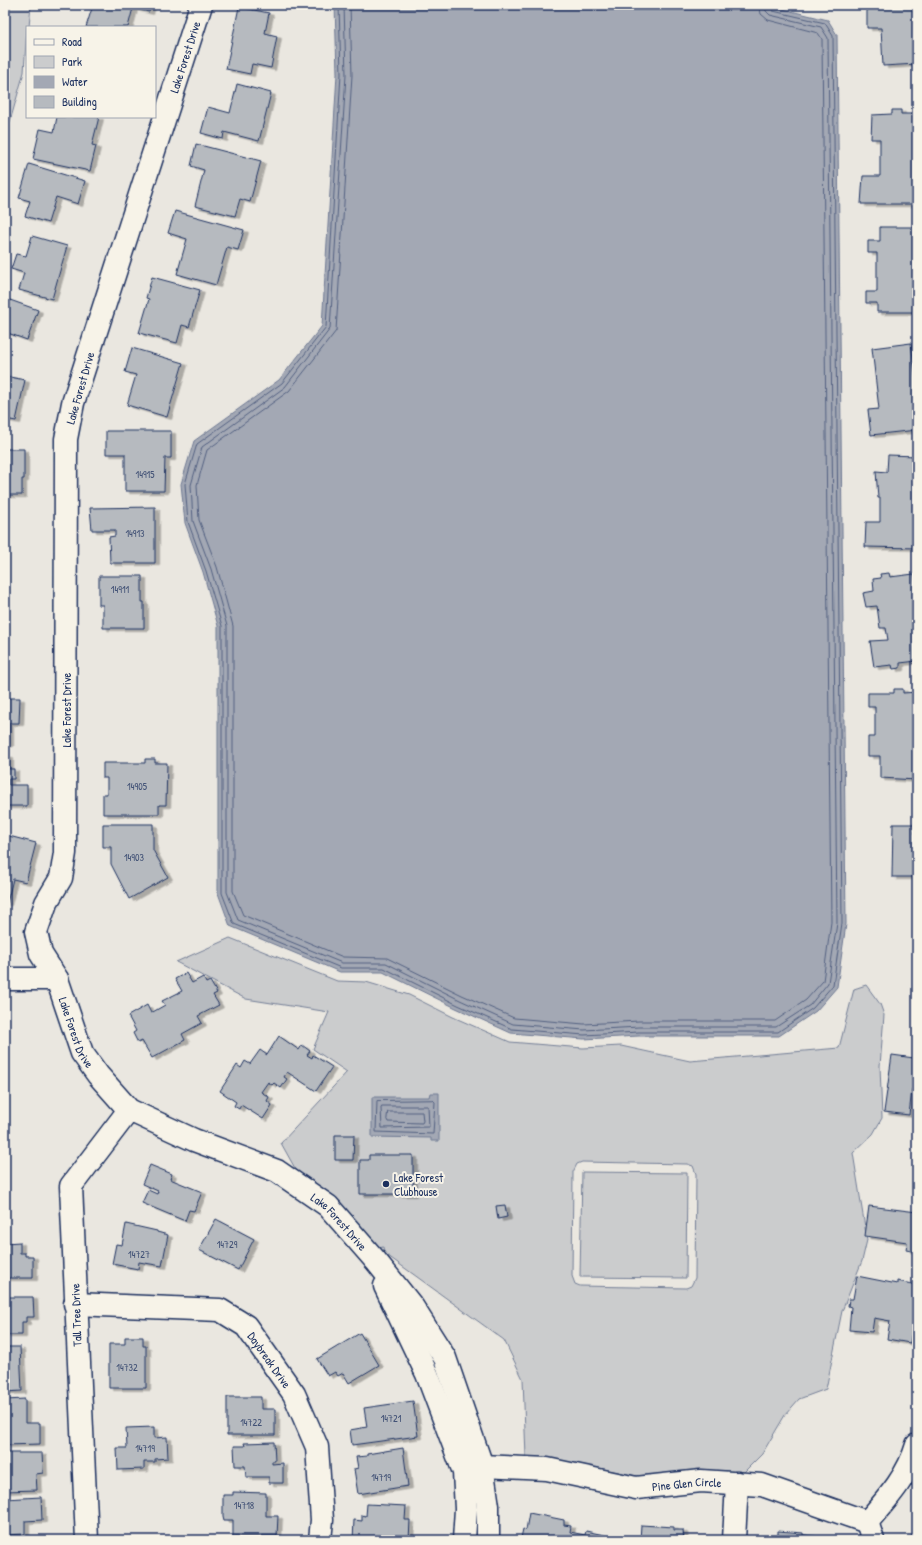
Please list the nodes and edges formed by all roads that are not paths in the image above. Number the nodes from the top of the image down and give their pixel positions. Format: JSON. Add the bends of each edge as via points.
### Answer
{"nodes":[{"id":1,"x":201,"y":5,"type":"edge"},
{"id":2,"x":57,"y":979,"type":"junction"},
{"id":3,"x":5,"y":980,"type":"edge"},
{"id":4,"x":129,"y":1110,"type":"junction"},
{"id":5,"x":376,"y":1261,"type":"junction"},
{"id":6,"x":75,"y":1304,"type":"junction"},
{"id":7,"x":917,"y":1445,"type":"edge"},
{"id":8,"x":482,"y":1466,"type":"junction"},
{"id":9,"x":738,"y":1483,"type":"junction"},
{"id":10,"x":870,"y":1531,"type":"edge"},
{"id":11,"x":87,"y":1540,"type":"edge"},
{"id":12,"x":320,"y":1540,"type":"edge"},
{"id":13,"x":464,"y":1540,"type":"edge"},
{"id":14,"x":488,"y":1540,"type":"edge"},
{"id":15,"x":734,"y":1540,"type":"edge"}],
"edges":[{"from":1,"to":2,"type":"street","name":"Lake Forest Drive","via":[[73,403],[66,439],[65,853],[61,878],[46,903],[36,932],[41,954]]},
{"from":2,"to":3,"type":"street"},
{"from":2,"to":4,"type":"street","name":"Lake Forest Drive","via":[[82,1053],[98,1076]]},
{"from":4,"to":5,"type":"street","name":"Lake Forest Drive","via":[[194,1140],[277,1171],[328,1206]]},
{"from":4,"to":6,"type":"street","name":"Tall Tree Drive","via":[[71,1186]]},
{"from":5,"to":8,"type":"street","name":"Lake Forest Drive","via":[[412,1306],[445,1358]]},
{"from":5,"to":13,"type":"street","name":"Lake Forest Drive","via":[[379,1275],[428,1374],[464,1472]]},
{"from":6,"to":11,"type":"street","name":"Tall Tree Drive"},
{"from":6,"to":12,"type":"street","name":"Daybreak Drive","via":[[220,1310],[246,1326],[294,1394],[318,1447],[322,1520]]},
{"from":7,"to":10,"type":"street","via":[[914,1456]]},
{"from":8,"to":9,"type":"street","name":"Pine Glen Circle","via":[[547,1469],[636,1488],[701,1481]]},
{"from":8,"to":14,"type":"street","name":"Lake Forest Drive","via":[[488,1506]]},
{"from":9,"to":10,"type":"street","name":"Pine Glen Circle","via":[[762,1485]]},
{"from":9,"to":15,"type":"street"}]}
